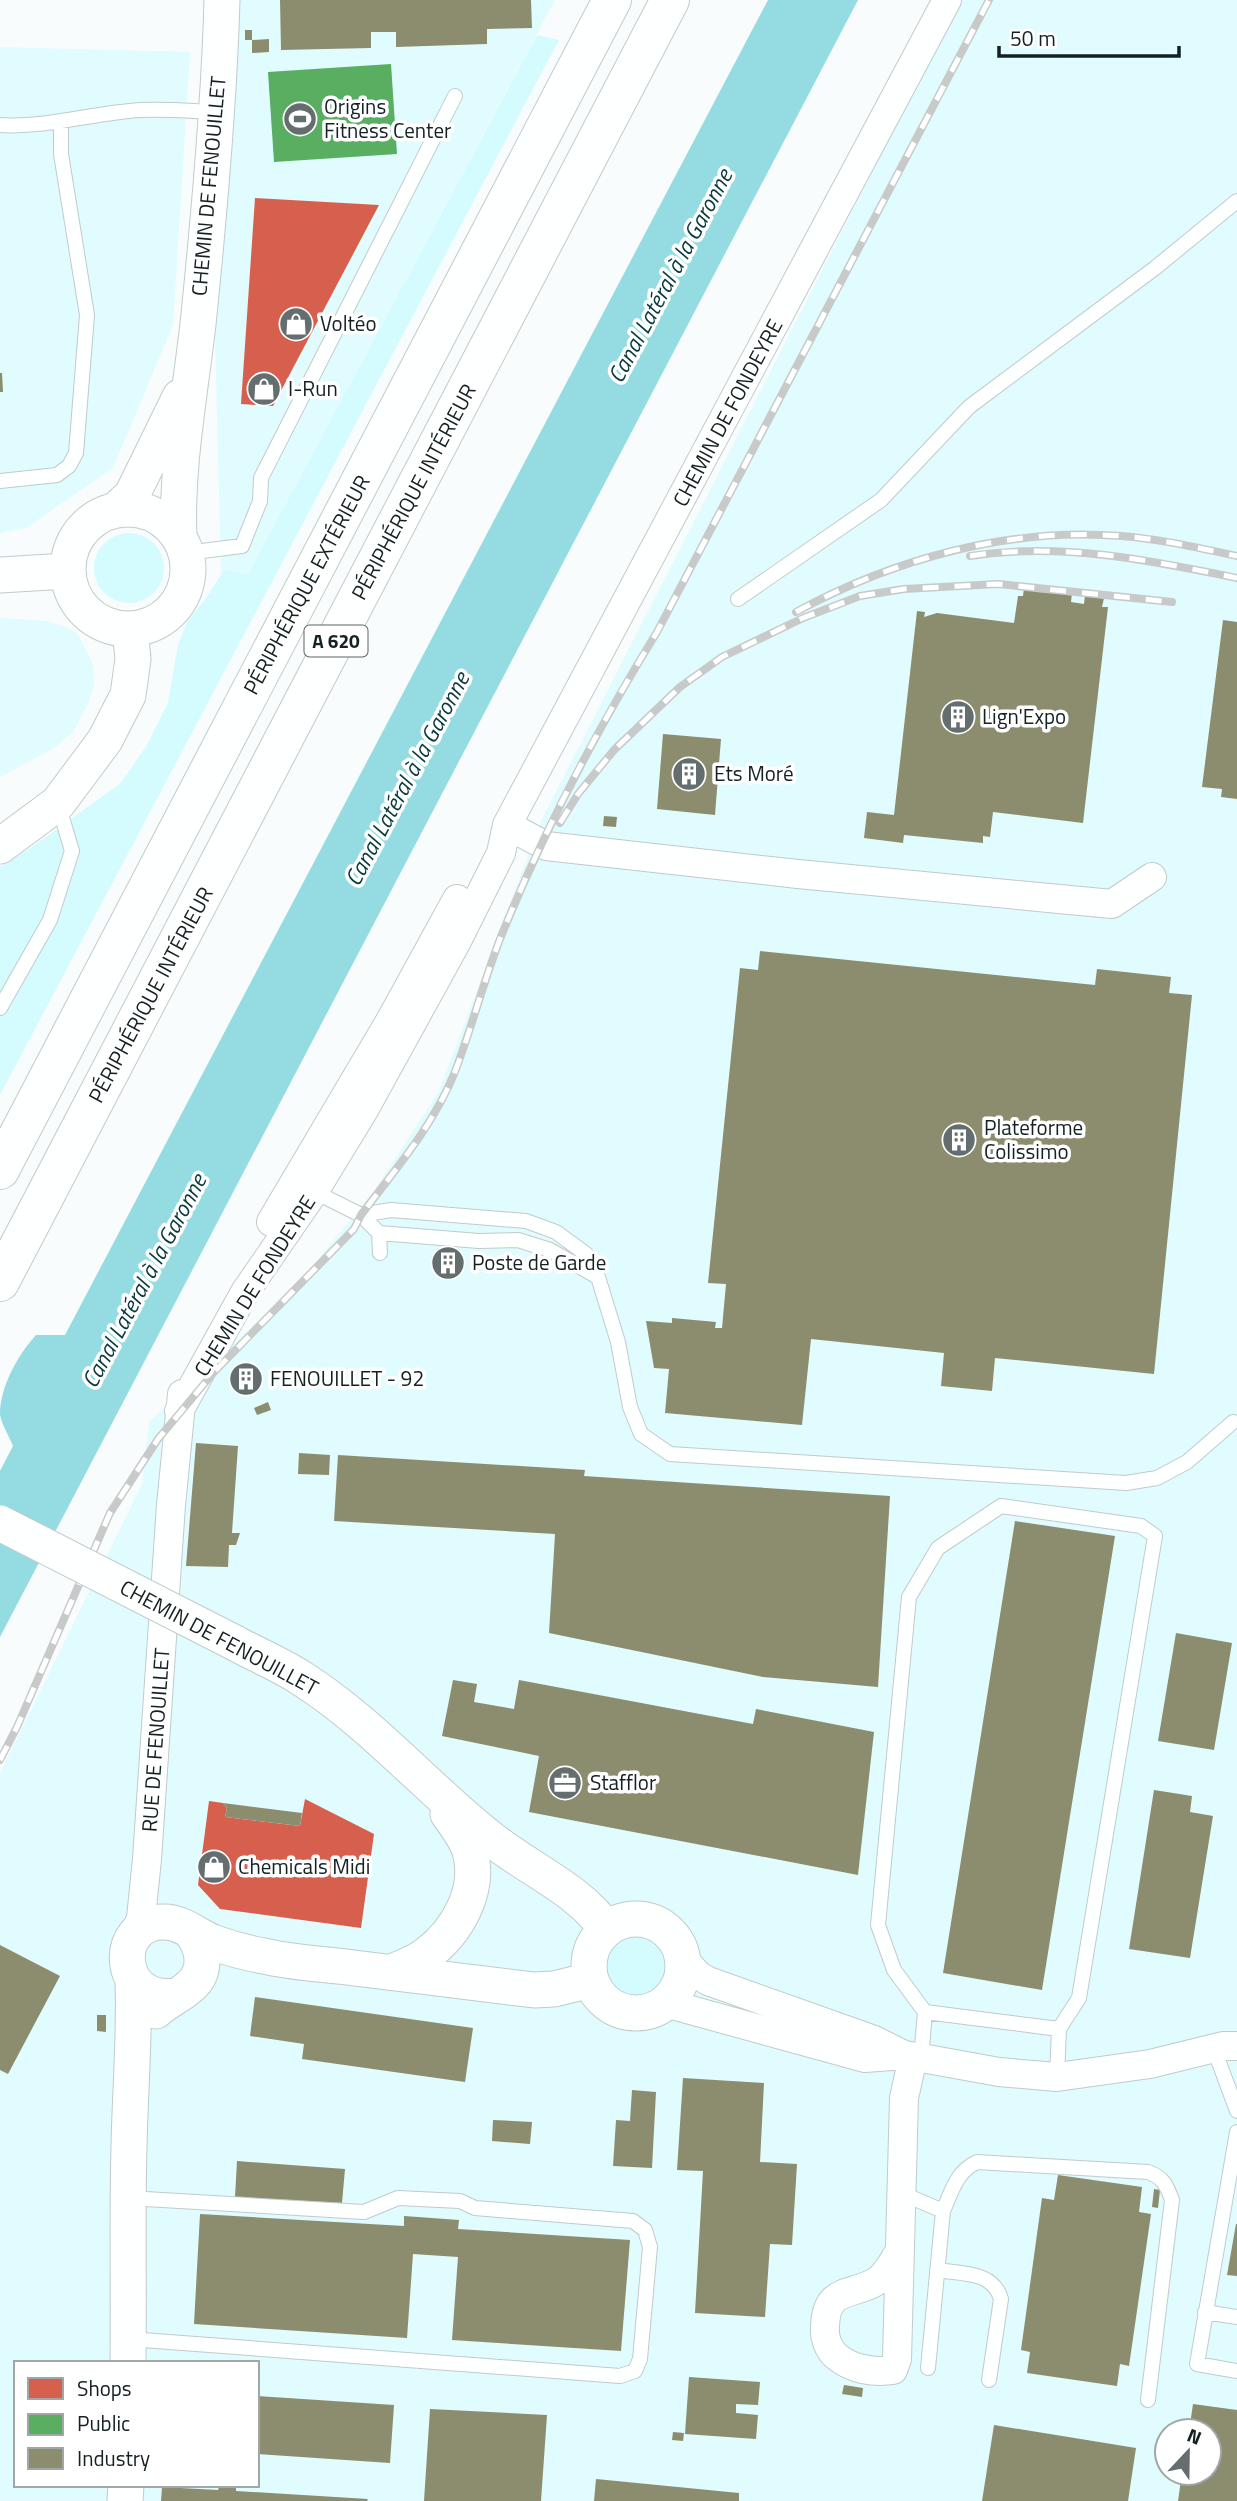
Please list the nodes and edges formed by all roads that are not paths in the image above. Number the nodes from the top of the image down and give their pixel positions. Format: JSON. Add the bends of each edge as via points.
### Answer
{"nodes":[{"id":1,"x":222,"y":0,"type":"edge"},
{"id":2,"x":612,"y":0,"type":"edge"},
{"id":3,"x":670,"y":0,"type":"edge"},
{"id":4,"x":947,"y":0,"type":"edge"},
{"id":5,"x":455,"y":96,"type":"dead end"},
{"id":6,"x":216,"y":112,"type":"junction"},
{"id":7,"x":61,"y":122,"type":"junction"},
{"id":8,"x":0,"y":125,"type":"edge"},
{"id":9,"x":1237,"y":201,"type":"edge"},
{"id":10,"x":192,"y":372,"type":"junction"},
{"id":11,"x":0,"y":481,"type":"edge"},
{"id":12,"x":116,"y":510,"type":"junction"},
{"id":13,"x":183,"y":545,"type":"junction"},
{"id":14,"x":67,"y":571,"type":"junction"},
{"id":15,"x":0,"y":575,"type":"edge"},
{"id":16,"x":738,"y":599,"type":"dead end"},
{"id":17,"x":130,"y":630,"type":"junction"},
{"id":18,"x":58,"y":803,"type":"junction"},
{"id":19,"x":507,"y":825,"type":"junction"},
{"id":20,"x":0,"y":846,"type":"edge"},
{"id":21,"x":1152,"y":877,"type":"dead end"},
{"id":22,"x":0,"y":1008,"type":"edge"},
{"id":23,"x":0,"y":1170,"type":"edge"},
{"id":24,"x":305,"y":1187,"type":"junction"},
{"id":25,"x":361,"y":1215,"type":"junction"},
{"id":26,"x":379,"y":1234,"type":"junction"},
{"id":27,"x":380,"y":1253,"type":"dead end"},
{"id":28,"x":598,"y":1277,"type":"junction"},
{"id":29,"x":0,"y":1282,"type":"edge"},
{"id":30,"x":179,"y":1411,"type":"joint"},
{"id":31,"x":1233,"y":1422,"type":"dead end"},
{"id":32,"x":0,"y":1523,"type":"edge"},
{"id":33,"x":421,"y":1777,"type":"junction"},
{"id":34,"x":148,"y":1860,"type":"junction"},
{"id":35,"x":185,"y":1929,"type":"junction"},
{"id":36,"x":606,"y":1930,"type":"junction"},
{"id":37,"x":134,"y":1936,"type":"junction"},
{"id":38,"x":266,"y":1957,"type":"junction"},
{"id":39,"x":682,"y":1957,"type":"junction"},
{"id":40,"x":392,"y":1972,"type":"junction"},
{"id":41,"x":591,"y":1980,"type":"junction"},
{"id":42,"x":133,"y":1981,"type":"junction"},
{"id":43,"x":187,"y":1985,"type":"junction"},
{"id":44,"x":665,"y":2003,"type":"junction"},
{"id":45,"x":925,"y":2012,"type":"junction"},
{"id":46,"x":1059,"y":2029,"type":"junction"},
{"id":47,"x":134,"y":2044,"type":"junction"},
{"id":48,"x":1225,"y":2047,"type":"edge"},
{"id":49,"x":913,"y":2057,"type":"junction"},
{"id":50,"x":1057,"y":2077,"type":"junction"},
{"id":51,"x":1237,"y":2111,"type":"edge"},
{"id":52,"x":1237,"y":2132,"type":"edge"},
{"id":53,"x":901,"y":2193,"type":"junction"},
{"id":54,"x":128,"y":2198,"type":"junction"},
{"id":55,"x":943,"y":2211,"type":"junction"},
{"id":56,"x":900,"y":2250,"type":"dead end"},
{"id":57,"x":937,"y":2270,"type":"junction"},
{"id":58,"x":1205,"y":2312,"type":"junction"},
{"id":59,"x":1237,"y":2317,"type":"edge"},
{"id":60,"x":128,"y":2351,"type":"edge"},
{"id":61,"x":928,"y":2368,"type":"dead end"},
{"id":62,"x":1237,"y":2371,"type":"edge"},
{"id":63,"x":989,"y":2380,"type":"dead end"},
{"id":64,"x":1148,"y":2400,"type":"dead end"}],
"edges":[{"from":1,"to":6,"type":"street","name":"CHEMIN DE FENOUILLET"},
{"from":2,"to":23,"type":"highway","name":"PÉRIPHÉRIQUE EXTÉRIEUR","number":"A 620"},
{"from":3,"to":29,"type":"highway","name":"PÉRIPHÉRIQUE INTÉRIEUR","number":"A 620"},
{"from":4,"to":19,"type":"street","name":"CHEMIN DE FONDEYRE"},
{"from":5,"to":13,"type":"lane","via":[[261,478],[260,501],[242,545]]},
{"from":6,"to":7,"type":"lane","via":[[141,110]]},
{"from":6,"to":10,"type":"street","name":"CHEMIN DE FENOUILLET"},
{"from":7,"to":8,"type":"lane"},
{"from":7,"to":11,"type":"lane","via":[[61,154],[87,315],[76,453],[57,475]]},
{"from":9,"to":16,"type":"lane","via":[[970,407],[881,500]]},
{"from":10,"to":12,"type":"street","name":"CHEMIN DE FENOUILLET","via":[[136,488]]},
{"from":10,"to":13,"type":"street","name":"CHEMIN DE FENOUILLET","via":[[177,496]]},
{"from":12,"to":13,"type":"street","via":[[151,514],[170,525]]},
{"from":12,"to":14,"type":"street","via":[[100,516],[76,538]]},
{"from":13,"to":17,"type":"street","via":[[188,575],[183,596],[170,613],[151,625]]},
{"from":14,"to":15,"type":"street"},
{"from":14,"to":17,"type":"street","via":[[73,594],[86,613],[107,626]]},
{"from":17,"to":18,"type":"street","via":[[133,659],[128,695],[105,740]]},
{"from":18,"to":20,"type":"street"},
{"from":18,"to":22,"type":"lane","via":[[72,851],[50,920]]},
{"from":19,"to":21,"type":"street","via":[[546,846],[1112,904]]},
{"from":19,"to":24,"type":"street","name":"CHEMIN DE FONDEYRE","via":[[485,847]]},
{"from":24,"to":25,"type":"lane"},
{"from":24,"to":30,"type":"street","name":"CHEMIN DE FONDEYRE","via":[[233,1284],[195,1350]]},
{"from":25,"to":26,"type":"lane"},
{"from":25,"to":28,"type":"lane","via":[[391,1210],[526,1221],[556,1232],[586,1254]]},
{"from":26,"to":27,"type":"lane"},
{"from":26,"to":28,"type":"lane","via":[[518,1240],[550,1250]]},
{"from":28,"to":31,"type":"lane","via":[[618,1342],[630,1407],[641,1434],[670,1454],[1126,1483],[1157,1478],[1187,1462]]},
{"from":30,"to":34,"type":"street","name":"RUE DE FENOUILLET"},
{"from":32,"to":33,"type":"street","name":"CHEMIN DE FENOUILLET","bridge":true,"via":[[301,1678]]},
{"from":33,"to":36,"type":"street","name":"CHEMIN DE FENOUILLET","via":[[485,1835],[584,1903]]},
{"from":33,"to":40,"type":"street","name":"CHEMIN DE FENOUILLET","via":[[470,1851],[468,1902],[445,1938],[425,1956]]},
{"from":34,"to":35,"type":"street","name":"RUE DE FENOUILLET","via":[[161,1899]]},
{"from":34,"to":37,"type":"street","name":"RUE DE FENOUILLET","via":[[141,1918]]},
{"from":35,"to":37,"type":"street","name":"RUE DE FENOUILLET","via":[[159,1922]]},
{"from":35,"to":38,"type":"street","name":"RUE DE FENOUILLET","via":[[220,1945]]},
{"from":35,"to":43,"type":"street","name":"RUE DE FENOUILLET","via":[[201,1949],[202,1967]]},
{"from":36,"to":39,"type":"street","via":[[630,1919],[648,1920],[670,1934]]},
{"from":36,"to":41,"type":"street","via":[[590,1952]]},
{"from":37,"to":42,"type":"street","name":"RUE DE FENOUILLET","via":[[127,1958]]},
{"from":38,"to":40,"type":"street","name":"RUE DE FENOUILLET"},
{"from":38,"to":43,"type":"street","name":"RUE DE FENOUILLET","via":[[220,1966]]},
{"from":39,"to":44,"type":"street","via":[[682,1978]]},
{"from":39,"to":49,"type":"street","via":[[708,1981]]},
{"from":40,"to":41,"type":"street","name":"RUE DE FENOUILLET","via":[[534,1990]]},
{"from":41,"to":44,"type":"street","via":[[601,1998],[618,2010],[646,2012]]},
{"from":42,"to":43,"type":"street","via":[[156,1996]]},
{"from":42,"to":47,"type":"street","name":"RUE DE FENOUILLET"},
{"from":43,"to":47,"type":"street","name":"RUE DE FENOUILLET","via":[[152,2015]]},
{"from":44,"to":49,"type":"street","via":[[864,2058]]},
{"from":45,"to":46,"type":"lane"},
{"from":45,"to":46,"type":"lane","via":[[894,1969],[878,1926],[909,1597],[938,1548],[1001,1506],[1141,1526],[1155,1536],[1079,1998]]},
{"from":45,"to":49,"type":"lane"},
{"from":46,"to":50,"type":"lane"},
{"from":47,"to":54,"type":"street","name":"RUE DE FENOUILLET"},
{"from":48,"to":50,"type":"street","via":[[1150,2064]]},
{"from":48,"to":51,"type":"lane"},
{"from":49,"to":50,"type":"street"},
{"from":49,"to":53,"type":"street","via":[[904,2098]]},
{"from":52,"to":58,"type":"lane"},
{"from":53,"to":55,"type":"lane"},
{"from":53,"to":56,"type":"street"},
{"from":54,"to":60,"type":"street","name":"RUE DE FENOUILLET"},
{"from":54,"to":60,"type":"lane","via":[[364,2212],[398,2197],[460,2201],[475,2208],[633,2221],[645,2230],[650,2247],[640,2359],[635,2371],[620,2376]]},
{"from":55,"to":57,"type":"lane"},
{"from":55,"to":64,"type":"lane","via":[[958,2177],[977,2162],[1158,2176],[1172,2200]]},
{"from":57,"to":61,"type":"lane"},
{"from":57,"to":63,"type":"lane","via":[[982,2277],[999,2290]]},
{"from":58,"to":59,"type":"lane"},
{"from":58,"to":62,"type":"lane","via":[[1197,2364]]}]}
